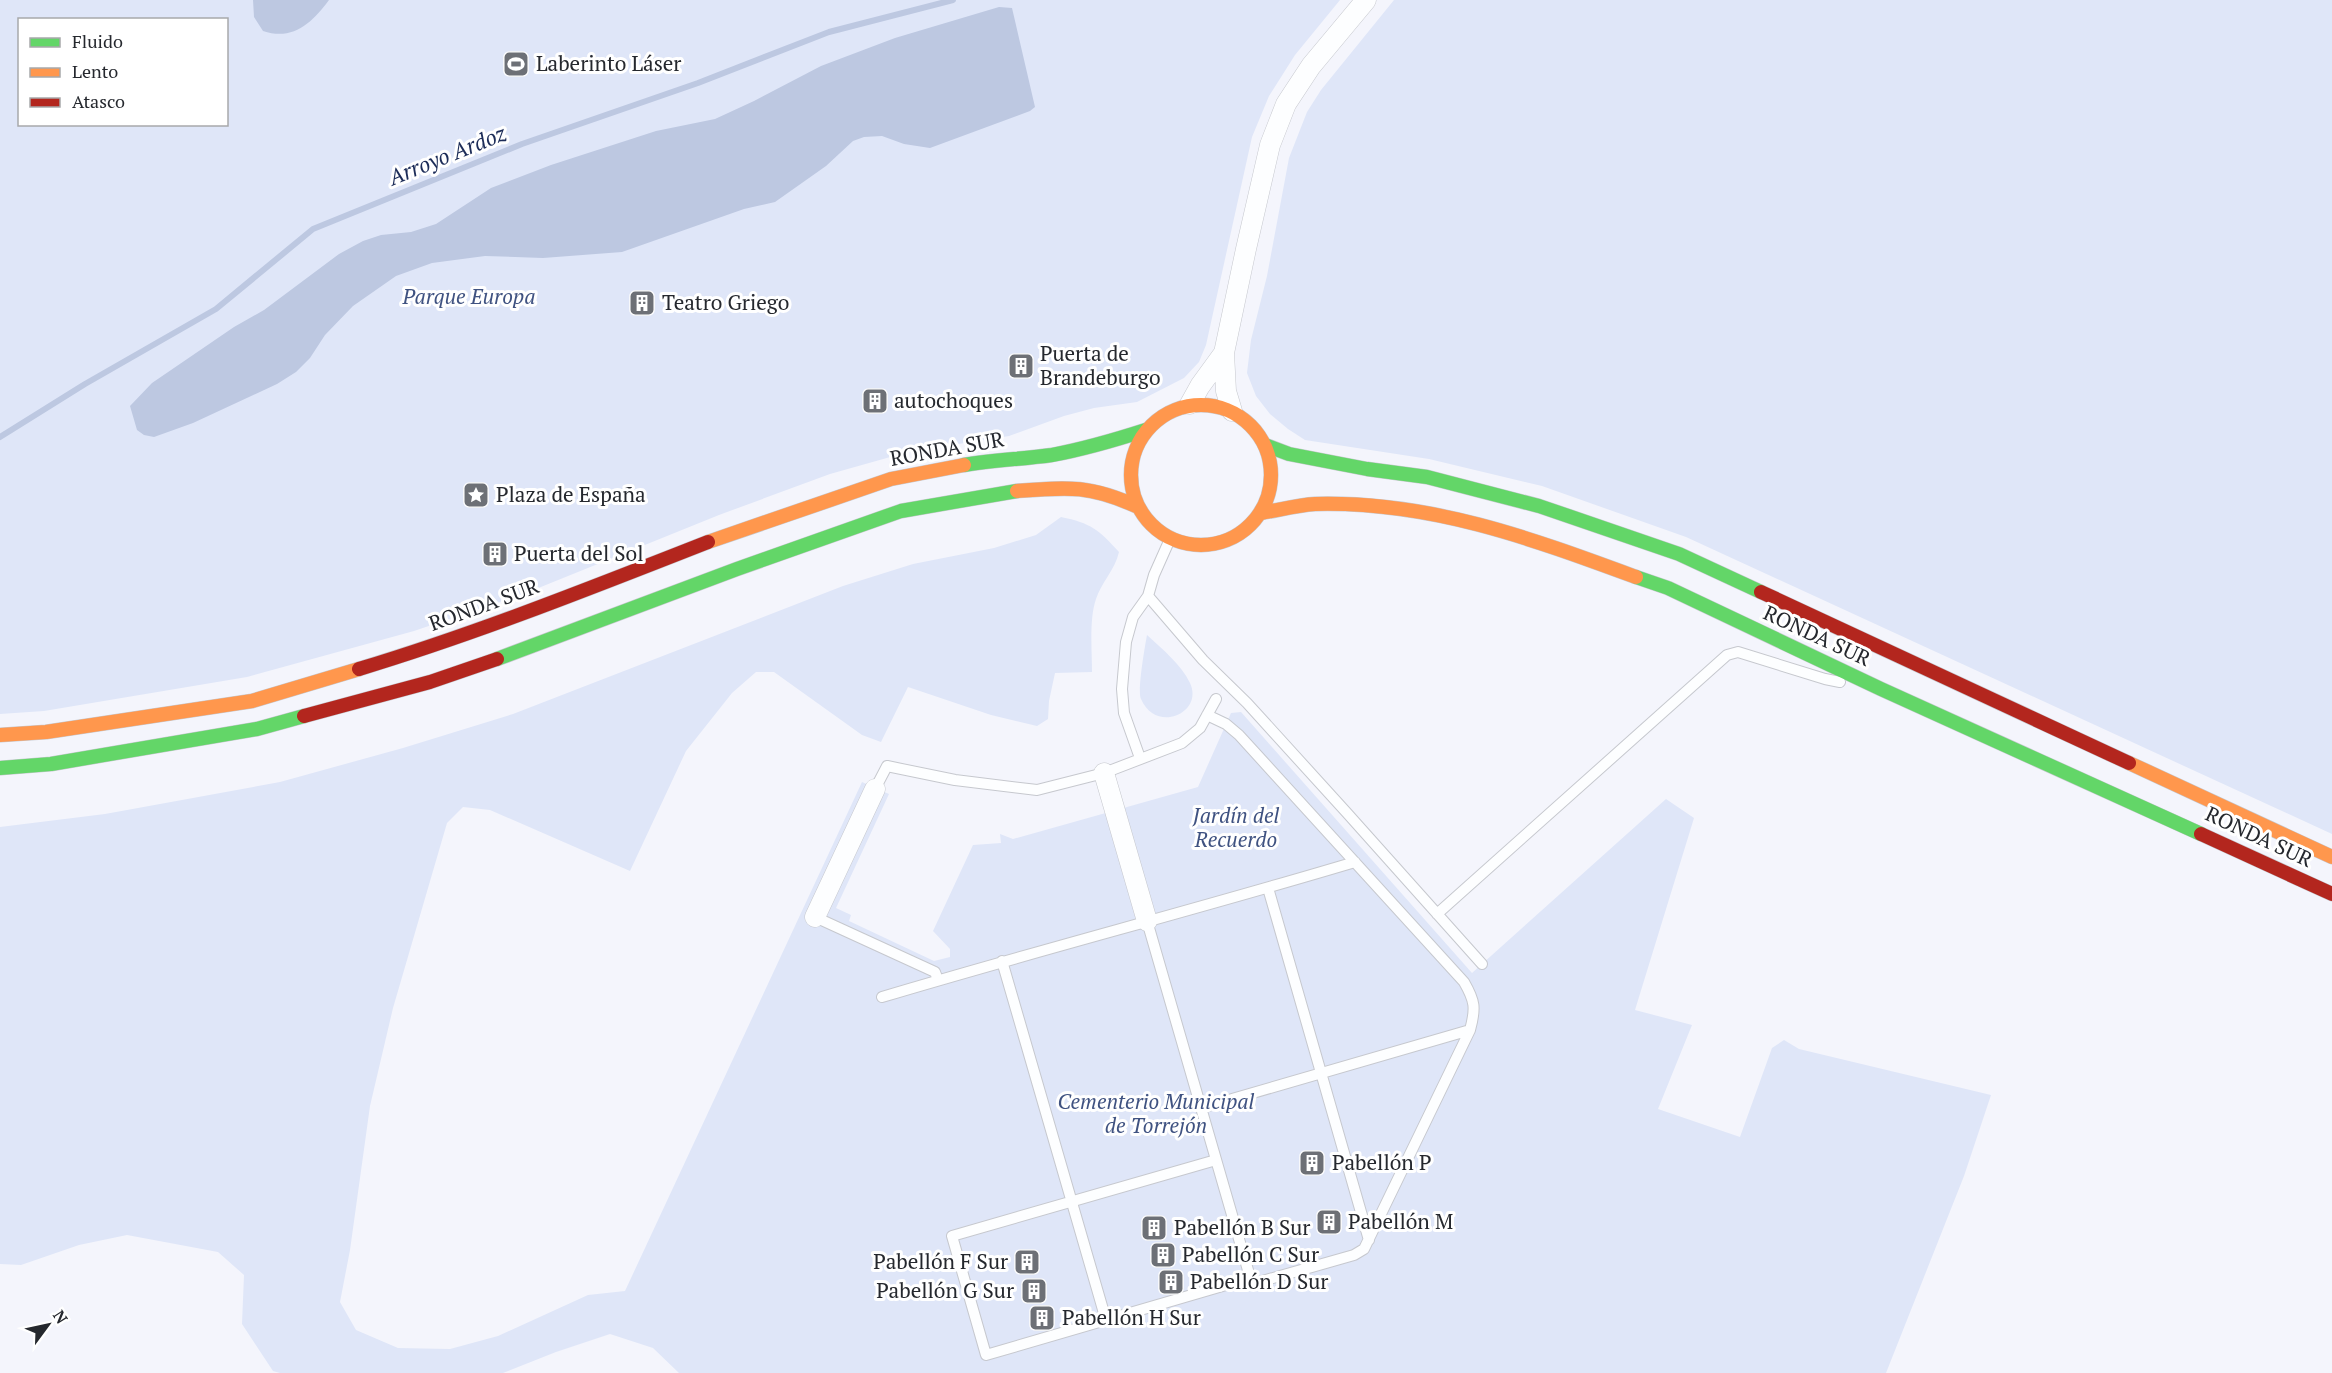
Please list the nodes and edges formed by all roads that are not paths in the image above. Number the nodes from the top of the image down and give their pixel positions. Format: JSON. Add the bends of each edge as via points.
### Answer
{"nodes":[{"id":1,"x":1366,"y":0,"type":"edge"},
{"id":2,"x":1224,"y":353,"type":"junction"},
{"id":3,"x":1191,"y":404,"type":"junction"},
{"id":4,"x":1232,"y":411,"type":"junction"},
{"id":5,"x":1146,"y":430,"type":"junction"},
{"id":6,"x":1265,"y":445,"type":"junction"},
{"id":7,"x":1138,"y":507,"type":"junction"},
{"id":8,"x":1261,"y":513,"type":"junction"},
{"id":9,"x":1170,"y":539,"type":"junction"},
{"id":10,"x":1148,"y":596,"type":"junction"},
{"id":11,"x":1881,"y":689,"type":"junction"},
{"id":12,"x":1216,"y":699,"type":"dead end"},
{"id":13,"x":1207,"y":715,"type":"junction"},
{"id":14,"x":0,"y":735,"type":"edge"},
{"id":15,"x":1140,"y":758,"type":"junction"},
{"id":16,"x":0,"y":768,"type":"edge"},
{"id":17,"x":1104,"y":773,"type":"junction"},
{"id":18,"x":875,"y":789,"type":"joint"},
{"id":19,"x":2332,"y":857,"type":"edge"},
{"id":20,"x":1355,"y":861,"type":"junction"},
{"id":21,"x":1268,"y":888,"type":"junction"},
{"id":22,"x":2332,"y":894,"type":"edge"},
{"id":23,"x":1437,"y":914,"type":"junction"},
{"id":24,"x":815,"y":917,"type":"joint"},
{"id":25,"x":1147,"y":921,"type":"junction"},
{"id":26,"x":1002,"y":961,"type":"junction"},
{"id":27,"x":1482,"y":964,"type":"dead end"},
{"id":28,"x":938,"y":980,"type":"junction"},
{"id":29,"x":882,"y":997,"type":"dead end"},
{"id":30,"x":1470,"y":1030,"type":"junction"},
{"id":31,"x":1321,"y":1074,"type":"junction"},
{"id":32,"x":1201,"y":1108,"type":"junction"},
{"id":33,"x":1216,"y":1160,"type":"junction"},
{"id":34,"x":1073,"y":1201,"type":"junction"},
{"id":35,"x":1369,"y":1240,"type":"junction"},
{"id":36,"x":1250,"y":1278,"type":"junction"},
{"id":37,"x":1106,"y":1320,"type":"junction"}],
"edges":[{"from":1,"to":2,"type":"street","via":[[1311,66],[1286,104],[1270,145]]},
{"from":2,"to":3,"type":"street"},
{"from":2,"to":4,"type":"street","via":[[1226,391]]},
{"from":3,"to":4,"type":"main road","name":"RONDA SUR","via":[[1212,404]]},
{"from":3,"to":5,"type":"main road","name":"RONDA SUR","via":[[1166,413]]},
{"from":4,"to":6,"type":"main road","name":"RONDA SUR","via":[[1252,425]]},
{"from":5,"to":7,"type":"main road","name":"RONDA SUR","via":[[1133,454],[1130,481]]},
{"from":5,"to":14,"type":"main road","name":"RONDA SUR","via":[[1050,455],[991,460],[891,479],[724,536],[419,651],[252,701],[46,732]]},
{"from":6,"to":8,"type":"main road","name":"RONDA SUR","via":[[1271,467],[1270,491]]},
{"from":6,"to":19,"type":"main road","name":"RONDA SUR","via":[[1289,454],[1427,477],[1517,500],[1679,554]]},
{"from":7,"to":9,"type":"main road","name":"RONDA SUR","via":[[1151,526]]},
{"from":7,"to":16,"type":"main road","name":"RONDA SUR","via":[[1110,494],[1054,488],[1005,492],[901,511],[430,682],[257,729],[51,764]]},
{"from":8,"to":9,"type":"main road","name":"RONDA SUR","via":[[1248,528],[1210,545]]},
{"from":8,"to":11,"type":"main road","name":"RONDA SUR","via":[[1313,504],[1369,505],[1430,512],[1536,540],[1668,588]]},
{"from":9,"to":10,"type":"lane"},
{"from":10,"to":15,"type":"lane","via":[[1133,617],[1126,642],[1122,689],[1124,713]]},
{"from":10,"to":23,"type":"lane"},
{"from":11,"to":22,"type":"main road","name":"RONDA SUR"},
{"from":11,"to":23,"type":"lane","via":[[1825,679],[1738,652],[1727,655]]},
{"from":12,"to":13,"type":"lane"},
{"from":13,"to":15,"type":"lane","via":[[1200,728],[1182,743]]},
{"from":13,"to":20,"type":"lane","via":[[1239,735]]},
{"from":15,"to":17,"type":"lane"},
{"from":17,"to":18,"type":"lane","via":[[1037,790],[955,780],[887,766]]},
{"from":17,"to":25,"type":"street"},
{"from":18,"to":24,"type":"street"},
{"from":20,"to":21,"type":"lane"},
{"from":20,"to":30,"type":"lane","via":[[1464,982],[1473,998],[1475,1013]]},
{"from":21,"to":25,"type":"lane"},
{"from":21,"to":31,"type":"lane"},
{"from":23,"to":27,"type":"lane"},
{"from":24,"to":28,"type":"lane","via":[[935,972]]},
{"from":25,"to":26,"type":"lane"},
{"from":25,"to":32,"type":"lane"},
{"from":26,"to":28,"type":"lane"},
{"from":26,"to":34,"type":"lane"},
{"from":28,"to":29,"type":"lane"},
{"from":30,"to":31,"type":"lane"},
{"from":30,"to":35,"type":"lane"},
{"from":31,"to":32,"type":"lane"},
{"from":31,"to":35,"type":"lane"},
{"from":32,"to":33,"type":"lane"},
{"from":33,"to":34,"type":"lane"},
{"from":33,"to":36,"type":"lane"},
{"from":34,"to":37,"type":"lane"},
{"from":34,"to":37,"type":"lane","via":[[952,1236],[986,1355]]},
{"from":35,"to":36,"type":"lane","via":[[1354,1255],[1252,1284]]},
{"from":36,"to":37,"type":"lane"}]}
